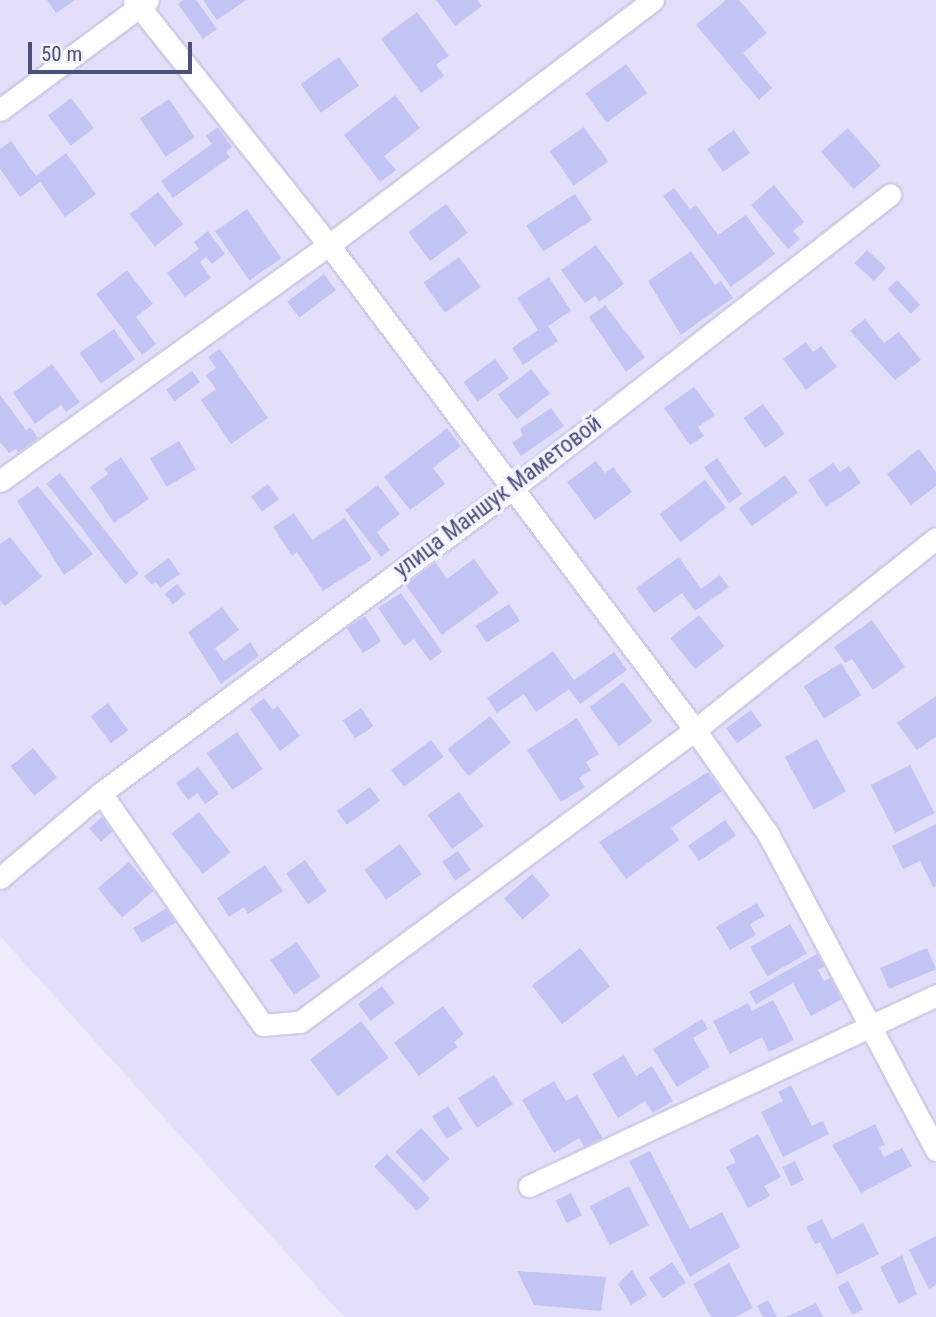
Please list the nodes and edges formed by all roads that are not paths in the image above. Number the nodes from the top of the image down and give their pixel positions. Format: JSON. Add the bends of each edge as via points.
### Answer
{"nodes":[{"id":1,"x":653,"y":0,"type":"edge"},
{"id":2,"x":140,"y":2,"type":"edge"},
{"id":3,"x":0,"y":110,"type":"edge"},
{"id":4,"x":890,"y":194,"type":"dead end"},
{"id":5,"x":329,"y":245,"type":"junction"},
{"id":6,"x":0,"y":481,"type":"edge"},
{"id":7,"x":513,"y":488,"type":"junction"},
{"id":8,"x":936,"y":538,"type":"edge"},
{"id":9,"x":695,"y":730,"type":"junction"},
{"id":10,"x":101,"y":793,"type":"junction"},
{"id":11,"x":0,"y":878,"type":"edge"},
{"id":12,"x":936,"y":995,"type":"edge"},
{"id":13,"x":873,"y":1026,"type":"junction"},
{"id":14,"x":936,"y":1150,"type":"edge"},
{"id":15,"x":529,"y":1186,"type":"dead end"}],
"edges":[{"from":1,"to":5,"type":"street"},
{"from":2,"to":3,"type":"street"},
{"from":2,"to":5,"type":"street"},
{"from":4,"to":7,"type":"street","name":"улица Маншук Маметовой"},
{"from":5,"to":6,"type":"street"},
{"from":5,"to":7,"type":"street"},
{"from":7,"to":9,"type":"street"},
{"from":7,"to":10,"type":"street","name":"улица Маншук Маметовой"},
{"from":8,"to":9,"type":"street"},
{"from":9,"to":10,"type":"street","via":[[300,1022],[262,1025]]},
{"from":9,"to":13,"type":"street","via":[[768,834]]},
{"from":10,"to":11,"type":"street","name":"улица Маншук Маметовой"},
{"from":12,"to":13,"type":"street"},
{"from":13,"to":14,"type":"street"},
{"from":13,"to":15,"type":"street"}]}
